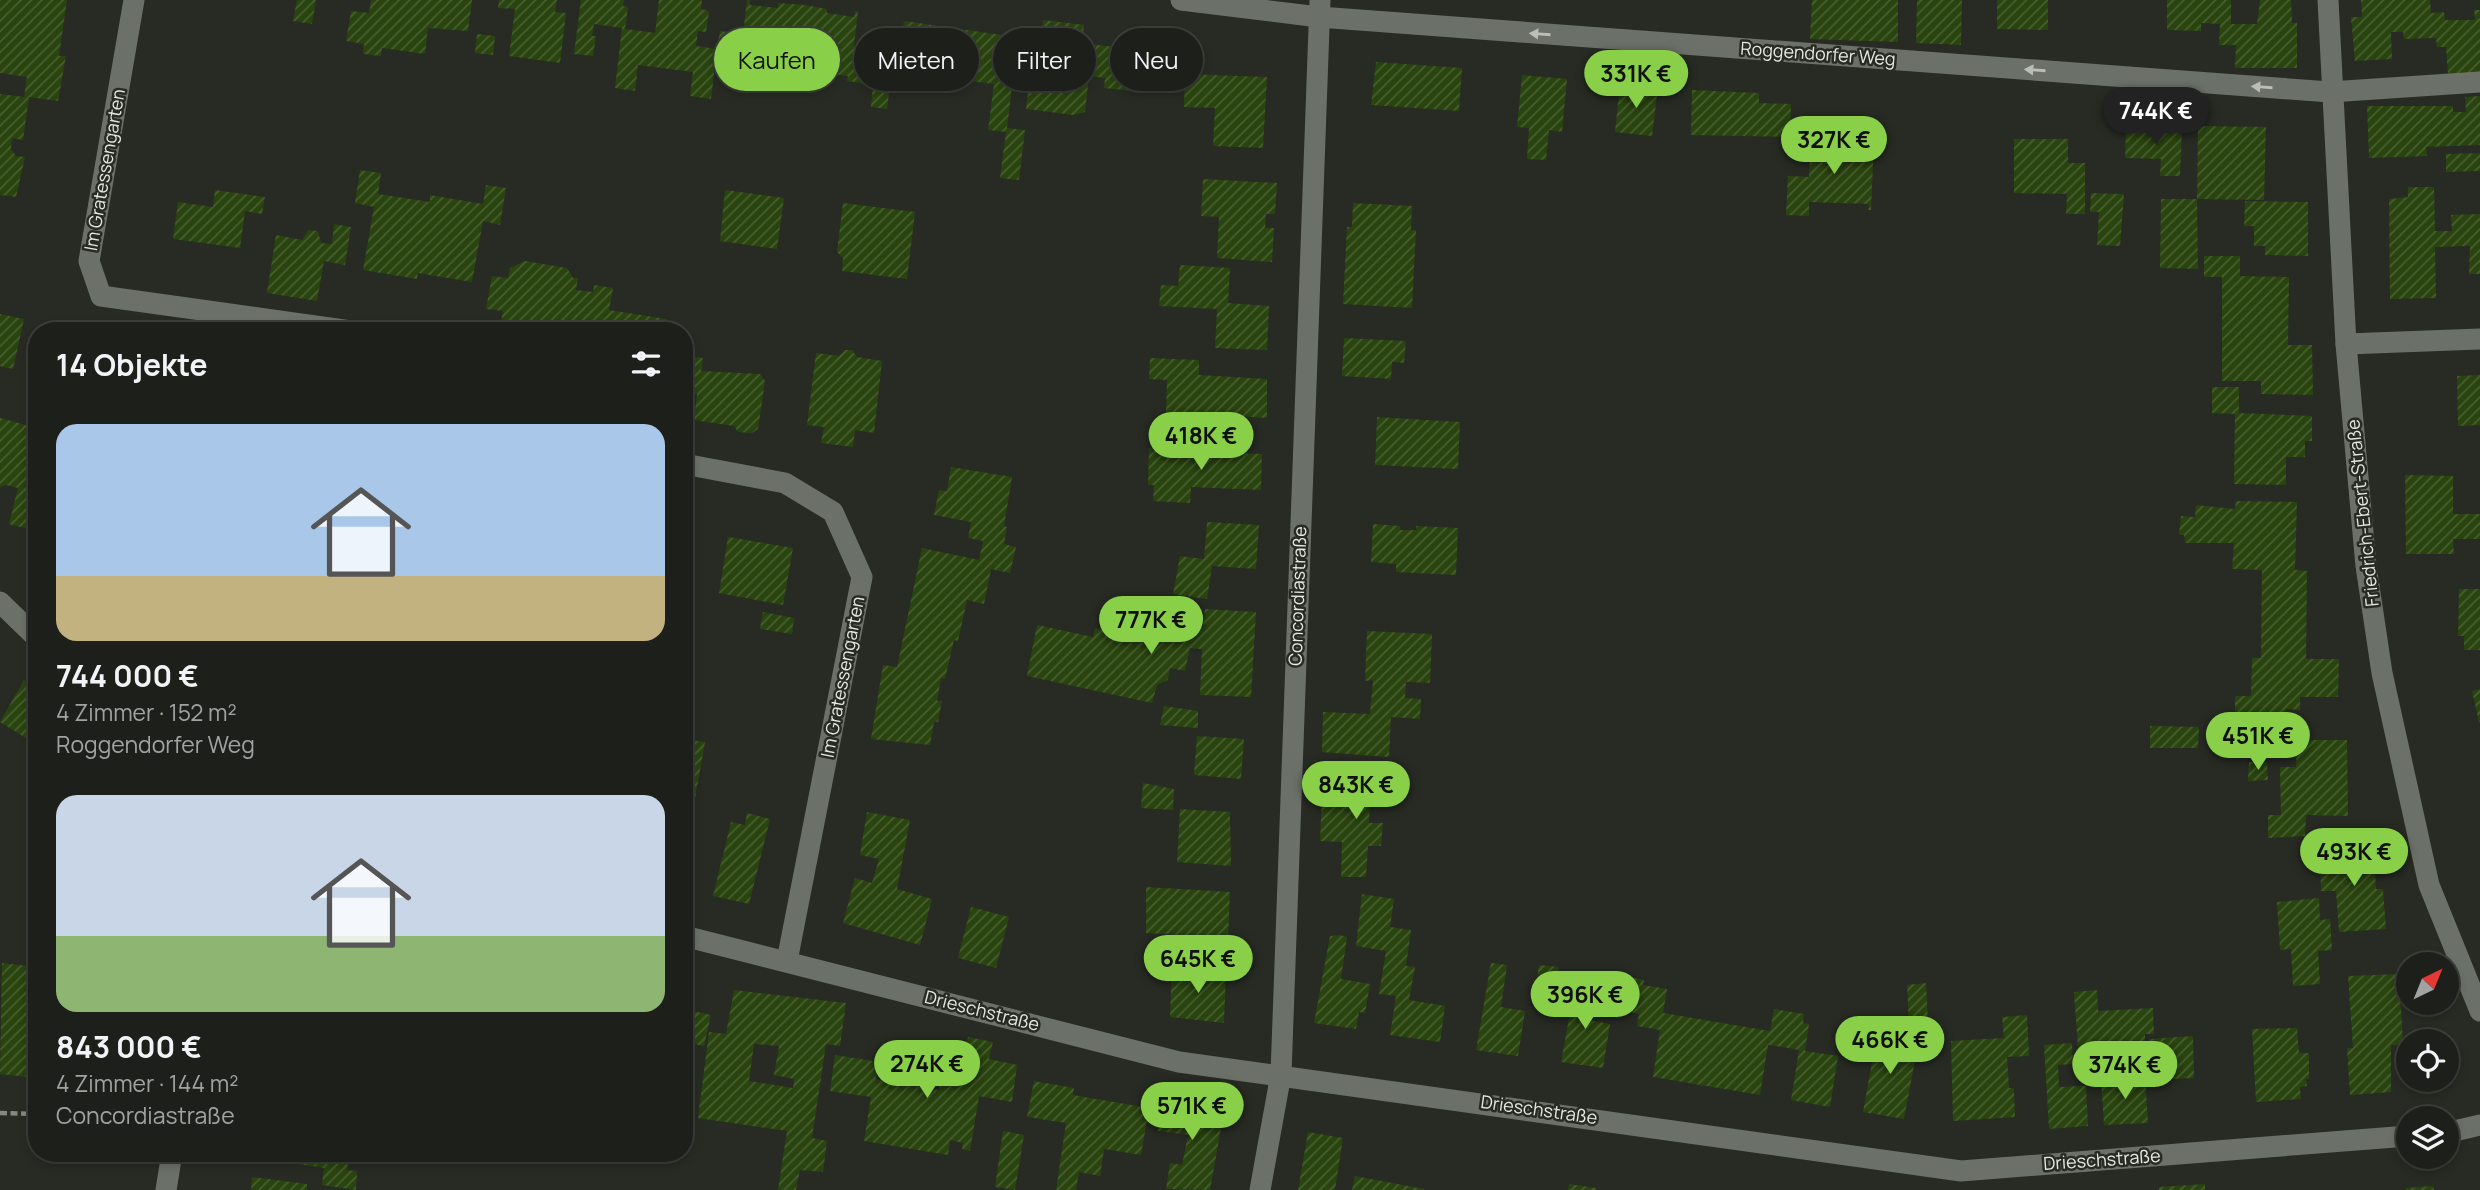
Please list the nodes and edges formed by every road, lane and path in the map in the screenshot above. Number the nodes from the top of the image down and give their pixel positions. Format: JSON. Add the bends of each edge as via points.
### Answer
{"nodes":[{"id":1,"x":134,"y":0,"type":"edge"},
{"id":2,"x":1181,"y":0,"type":"edge"},
{"id":3,"x":2328,"y":0,"type":"edge"},
{"id":4,"x":1319,"y":9,"type":"edge"},
{"id":5,"x":2480,"y":82,"type":"edge"},
{"id":6,"x":2330,"y":92,"type":"junction"},
{"id":7,"x":286,"y":322,"type":"edge"},
{"id":8,"x":2480,"y":339,"type":"edge"},
{"id":9,"x":2346,"y":344,"type":"junction"},
{"id":10,"x":693,"y":466,"type":"edge"},
{"id":11,"x":0,"y":602,"type":"edge"},
{"id":12,"x":28,"y":629,"type":"edge"},
{"id":13,"x":693,"y":938,"type":"edge"},
{"id":14,"x":787,"y":961,"type":"junction"},
{"id":15,"x":2480,"y":1011,"type":"edge"},
{"id":16,"x":1281,"y":1074,"type":"junction"},
{"id":17,"x":0,"y":1113,"type":"edge"},
{"id":18,"x":28,"y":1114,"type":"edge"},
{"id":19,"x":2480,"y":1125,"type":"edge"},
{"id":20,"x":2459,"y":1130,"type":"edge"},
{"id":21,"x":2396,"y":1137,"type":"edge"},
{"id":22,"x":171,"y":1162,"type":"edge"},
{"id":23,"x":1962,"y":1180,"type":"edge"},
{"id":24,"x":166,"y":1190,"type":"edge"},
{"id":25,"x":1260,"y":1190,"type":"edge"}],
"edges":[{"from":1,"to":7,"type":"street","name":"Im Gratessengarten","via":[[89,261],[100,296]]},
{"from":2,"to":4,"type":"street","name":"Roggendorfer Weg"},
{"from":3,"to":6,"type":"street","name":"Friedrich-Ebert-Straße"},
{"from":6,"to":4,"type":"street","name":"Roggendorfer Weg","one_way":true},
{"from":4,"to":16,"type":"street","name":"Concordiastraße"},
{"from":5,"to":6,"type":"street","name":"Roggendorfer Weg"},
{"from":6,"to":9,"type":"street","name":"Friedrich-Ebert-Straße"},
{"from":8,"to":9,"type":"street"},
{"from":9,"to":15,"type":"street","name":"Friedrich-Ebert-Straße","via":[[2366,566],[2382,673],[2430,886]]},
{"from":10,"to":14,"type":"street","name":"Im Gratessengarten","via":[[785,483],[833,512],[862,578]]},
{"from":11,"to":12,"type":"street"},
{"from":13,"to":14,"type":"street","name":"Drieschstraße"},
{"from":14,"to":16,"type":"street","name":"Drieschstraße","via":[[1179,1062]]},
{"from":16,"to":23,"type":"street","name":"Drieschstraße"},
{"from":16,"to":25,"type":"street","name":"Concordiastraße"},
{"from":17,"to":18,"type":"path"},
{"from":19,"to":20,"type":"street"},
{"from":21,"to":23,"type":"street","name":"Drieschstraße"},
{"from":22,"to":24,"type":"street"}]}
